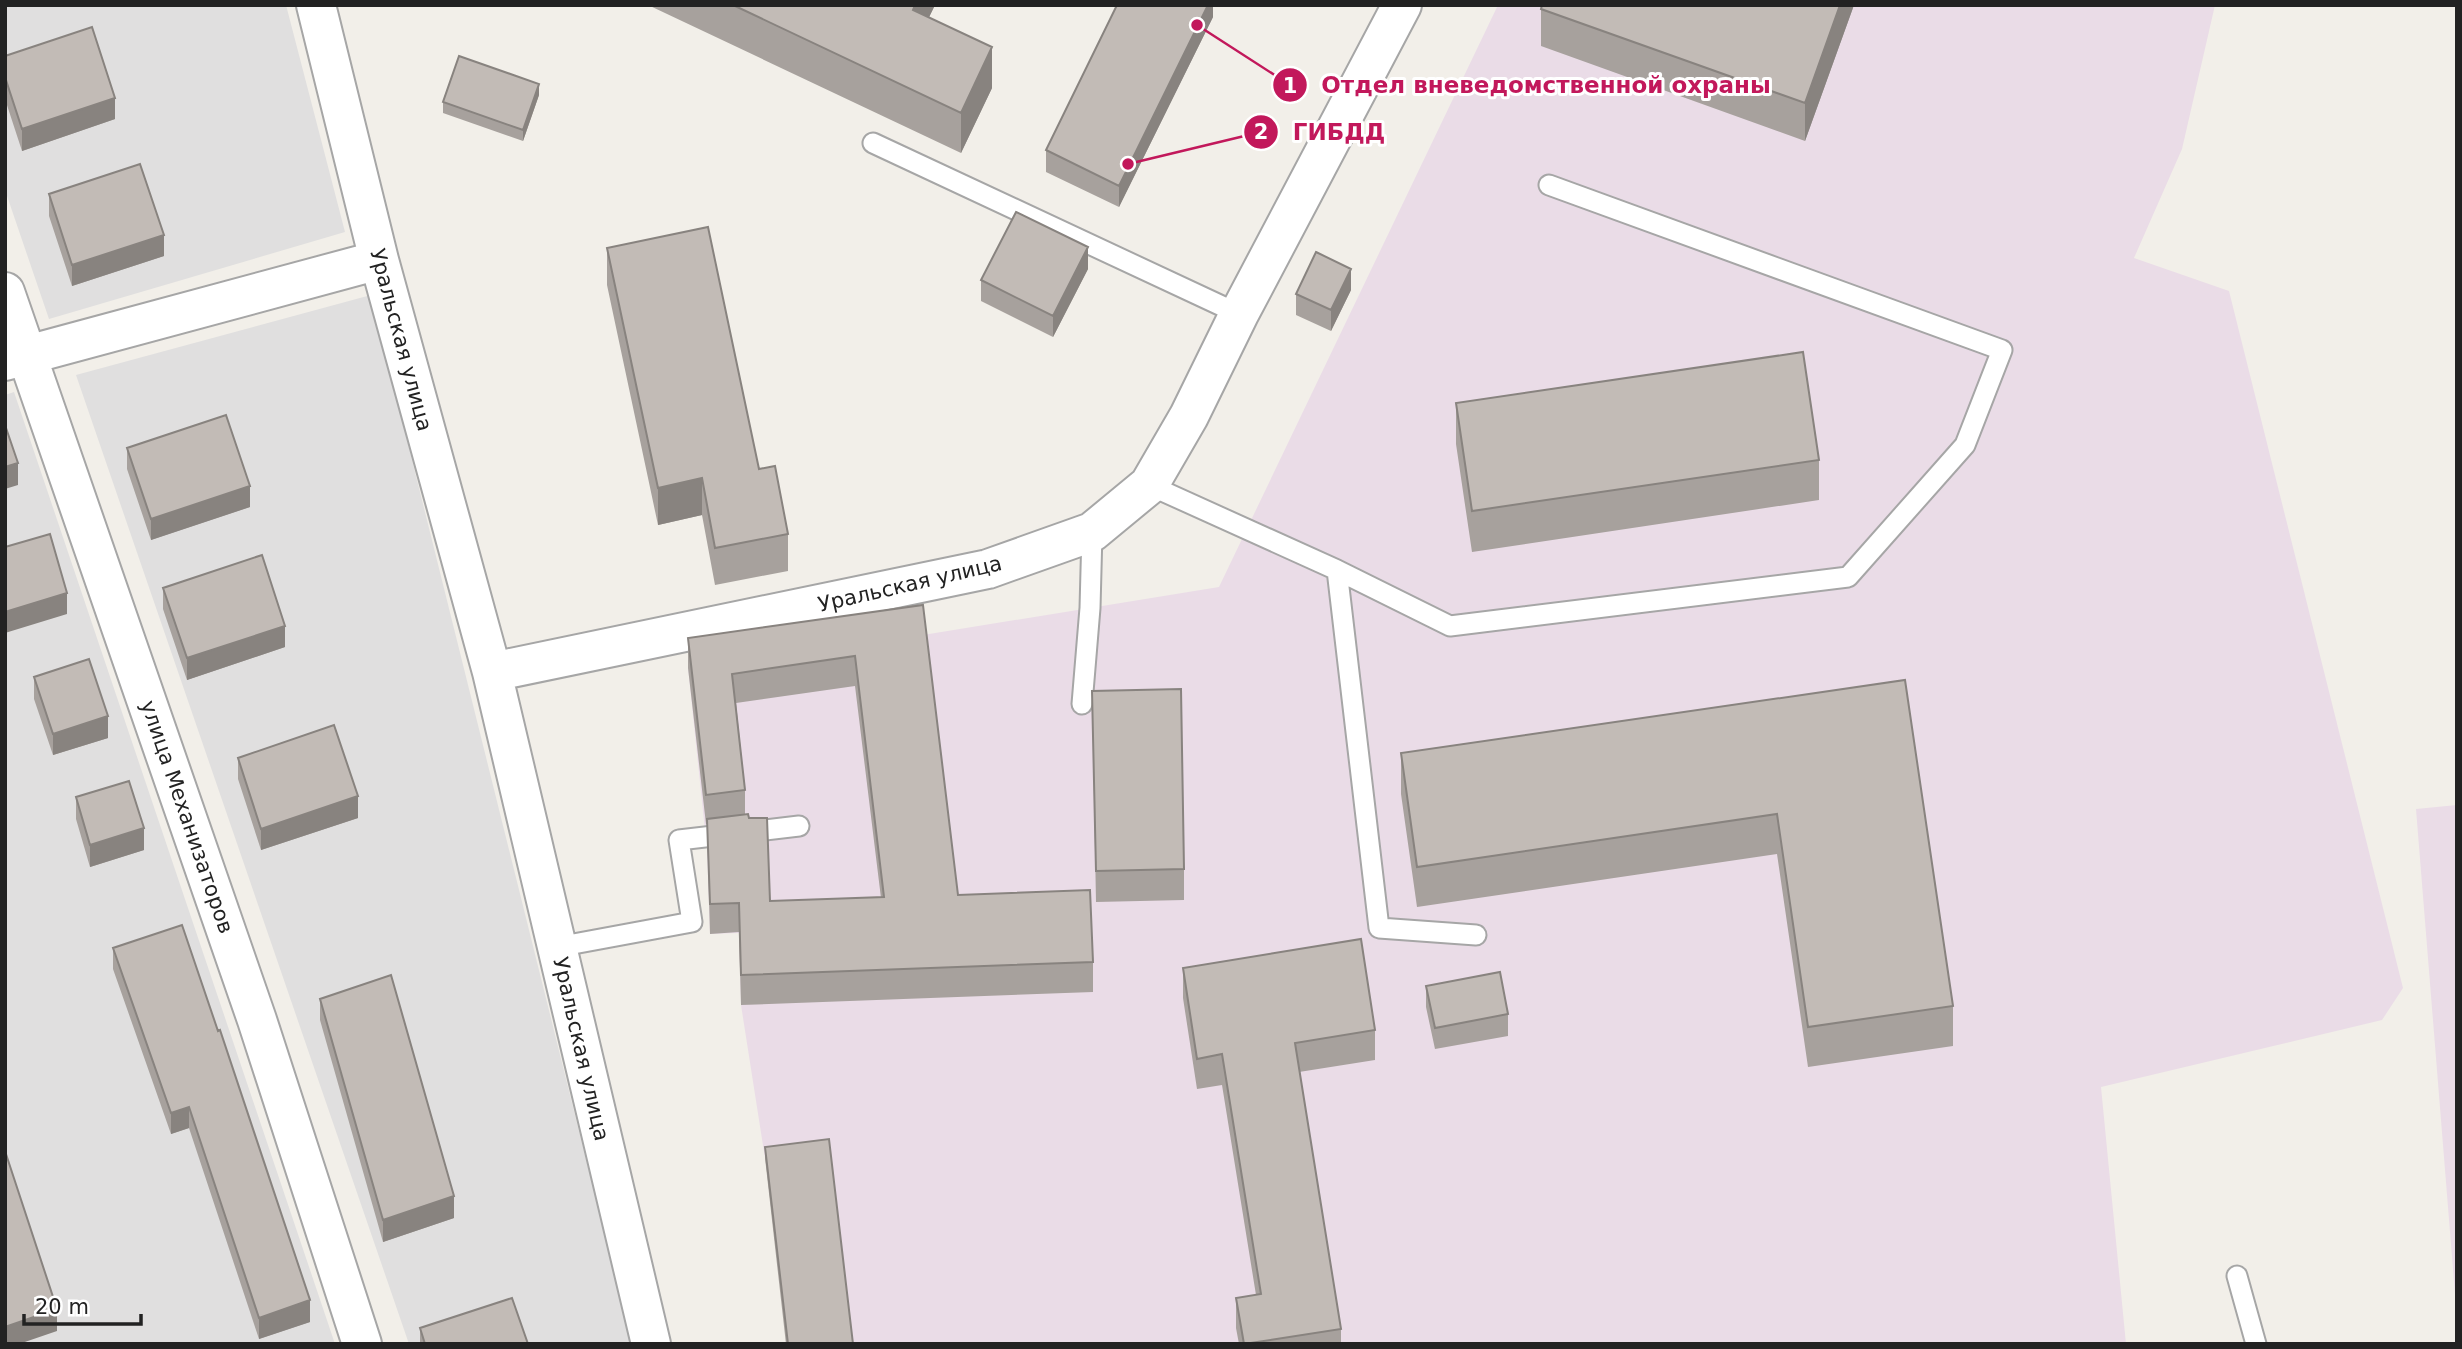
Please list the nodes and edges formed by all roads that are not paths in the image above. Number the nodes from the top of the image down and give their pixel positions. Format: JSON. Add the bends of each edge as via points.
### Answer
{"nodes":[{"id":1,"x":316,"y":5,"type":"edge"},
{"id":2,"x":1402,"y":5,"type":"edge"},
{"id":3,"x":873,"y":143,"type":"dead end"},
{"id":4,"x":1549,"y":185,"type":"dead end"},
{"id":5,"x":379,"y":260,"type":"junction"},
{"id":6,"x":5,"y":292,"type":"edge"},
{"id":7,"x":1239,"y":314,"type":"junction"},
{"id":8,"x":16,"y":358,"type":"edge"},
{"id":9,"x":1149,"y":485,"type":"junction"},
{"id":10,"x":1092,"y":532,"type":"junction"},
{"id":11,"x":1337,"y":570,"type":"junction"},
{"id":12,"x":492,"y":672,"type":"junction"},
{"id":13,"x":1082,"y":704,"type":"dead end"},
{"id":14,"x":799,"y":827,"type":"dead end"},
{"id":15,"x":1476,"y":935,"type":"dead end"},
{"id":16,"x":557,"y":947,"type":"junction"},
{"id":17,"x":2237,"y":1276,"type":"dead end"},
{"id":18,"x":362,"y":1344,"type":"edge"},
{"id":19,"x":651,"y":1344,"type":"edge"},
{"id":20,"x":2256,"y":1344,"type":"edge"}],
"edges":[{"from":1,"to":5,"type":"street","name":"Уральская улица"},
{"from":2,"to":7,"type":"street","name":"Уральская улица"},
{"from":3,"to":7,"type":"lane"},
{"from":4,"to":11,"type":"lane","via":[[2002,350],[1965,446],[1848,577],[1450,626]]},
{"from":5,"to":8,"type":"street"},
{"from":5,"to":12,"type":"street","name":"Уральская улица"},
{"from":6,"to":8,"type":"street","name":"улица Механизаторов"},
{"from":7,"to":9,"type":"street","name":"Уральская улица"},
{"from":8,"to":18,"type":"street","name":"улица Механизаторов","via":[[257,1020]]},
{"from":9,"to":10,"type":"street","name":"Уральская улица"},
{"from":9,"to":11,"type":"lane"},
{"from":10,"to":12,"type":"street","name":"Уральская улица","via":[[988,569]]},
{"from":10,"to":13,"type":"lane"},
{"from":11,"to":15,"type":"lane","via":[[1379,928]]},
{"from":12,"to":16,"type":"street","name":"Уральская улица"},
{"from":14,"to":16,"type":"lane","via":[[680,840],[692,922]]},
{"from":16,"to":19,"type":"street","name":"Уральская улица"},
{"from":17,"to":20,"type":"lane"}]}
